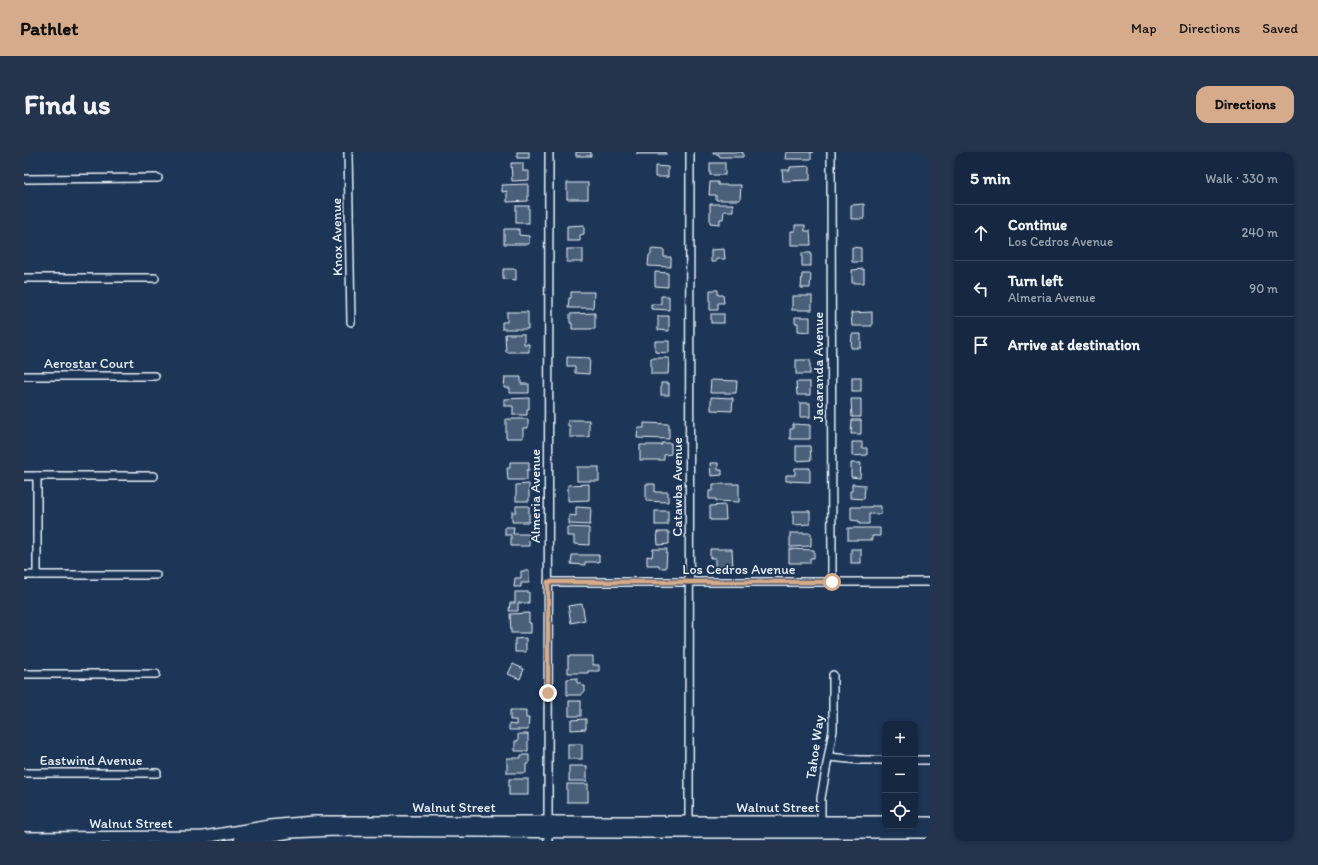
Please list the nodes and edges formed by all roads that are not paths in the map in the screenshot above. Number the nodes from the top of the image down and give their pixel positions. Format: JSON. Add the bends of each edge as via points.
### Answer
{"nodes":[{"id":1,"x":348,"y":152,"type":"edge"},
{"id":2,"x":549,"y":152,"type":"edge"},
{"id":3,"x":690,"y":152,"type":"edge"},
{"id":4,"x":831,"y":152,"type":"edge"},
{"id":5,"x":158,"y":178,"type":"dead end"},
{"id":6,"x":24,"y":179,"type":"edge"},
{"id":7,"x":24,"y":278,"type":"edge"},
{"id":8,"x":155,"y":278,"type":"dead end"},
{"id":9,"x":351,"y":322,"type":"dead end"},
{"id":10,"x":24,"y":376,"type":"edge"},
{"id":11,"x":155,"y":376,"type":"dead end"},
{"id":12,"x":24,"y":476,"type":"edge"},
{"id":13,"x":37,"y":476,"type":"junction"},
{"id":14,"x":154,"y":476,"type":"dead end"},
{"id":15,"x":24,"y":574,"type":"edge"},
{"id":16,"x":37,"y":574,"type":"junction"},
{"id":17,"x":156,"y":575,"type":"dead end"},
{"id":18,"x":548,"y":582,"type":"junction"},
{"id":19,"x":689,"y":582,"type":"junction"},
{"id":20,"x":832,"y":582,"type":"junction"},
{"id":21,"x":930,"y":582,"type":"edge"},
{"id":22,"x":24,"y":674,"type":"edge"},
{"id":23,"x":156,"y":674,"type":"dead end"},
{"id":24,"x":833,"y":675,"type":"dead end"},
{"id":25,"x":829,"y":757,"type":"junction"},
{"id":26,"x":882,"y":760,"type":"edge"},
{"id":27,"x":918,"y":760,"type":"edge"},
{"id":28,"x":930,"y":760,"type":"edge"},
{"id":29,"x":24,"y":773,"type":"edge"},
{"id":30,"x":157,"y":773,"type":"dead end"},
{"id":31,"x":689,"y":822,"type":"junction"},
{"id":32,"x":882,"y":822,"type":"edge"},
{"id":33,"x":918,"y":823,"type":"edge"},
{"id":34,"x":930,"y":823,"type":"edge"},
{"id":35,"x":548,"y":831,"type":"edge"},
{"id":36,"x":821,"y":831,"type":"junction"},
{"id":37,"x":930,"y":832,"type":"edge"},
{"id":38,"x":24,"y":838,"type":"edge"},
{"id":39,"x":240,"y":841,"type":"edge"}],
"edges":[{"from":1,"to":9,"type":"street","name":"Knox Avenue"},
{"from":2,"to":18,"type":"street","name":"Almeria Avenue"},
{"from":3,"to":19,"type":"street","name":"Catawba Avenue"},
{"from":4,"to":20,"type":"street","name":"Jacaranda Avenue"},
{"from":5,"to":6,"type":"street"},
{"from":7,"to":8,"type":"street"},
{"from":10,"to":11,"type":"street","name":"Aerostar Court"},
{"from":12,"to":13,"type":"street"},
{"from":13,"to":14,"type":"street"},
{"from":13,"to":16,"type":"street"},
{"from":15,"to":16,"type":"street"},
{"from":16,"to":17,"type":"street"},
{"from":18,"to":19,"type":"street","name":"Los Cedros Avenue"},
{"from":18,"to":35,"type":"street","name":"Almeria Avenue"},
{"from":19,"to":20,"type":"street","name":"Los Cedros Avenue"},
{"from":19,"to":31,"type":"street","name":"Catawba Avenue"},
{"from":20,"to":21,"type":"street","name":"Los Cedros Avenue"},
{"from":22,"to":23,"type":"street"},
{"from":24,"to":25,"type":"street","name":"Tahoe Way","via":[[833,730]]},
{"from":25,"to":26,"type":"street"},
{"from":25,"to":36,"type":"street","name":"Tahoe Way","via":[[821,798]]},
{"from":27,"to":28,"type":"street"},
{"from":29,"to":30,"type":"street","name":"Eastwind Avenue"},
{"from":31,"to":35,"type":"street","name":"Walnut Street"},
{"from":31,"to":36,"type":"street","name":"Walnut Street"},
{"from":32,"to":36,"type":"street","name":"Walnut Street"},
{"from":33,"to":34,"type":"street"},
{"from":35,"to":36,"type":"street","name":"Walnut Street"},
{"from":35,"to":38,"type":"street","name":"Walnut Street","via":[[313,822],[204,837]]},
{"from":35,"to":39,"type":"street","name":"Walnut Street","via":[[311,830]]},
{"from":36,"to":37,"type":"street","name":"Walnut Street"}]}
